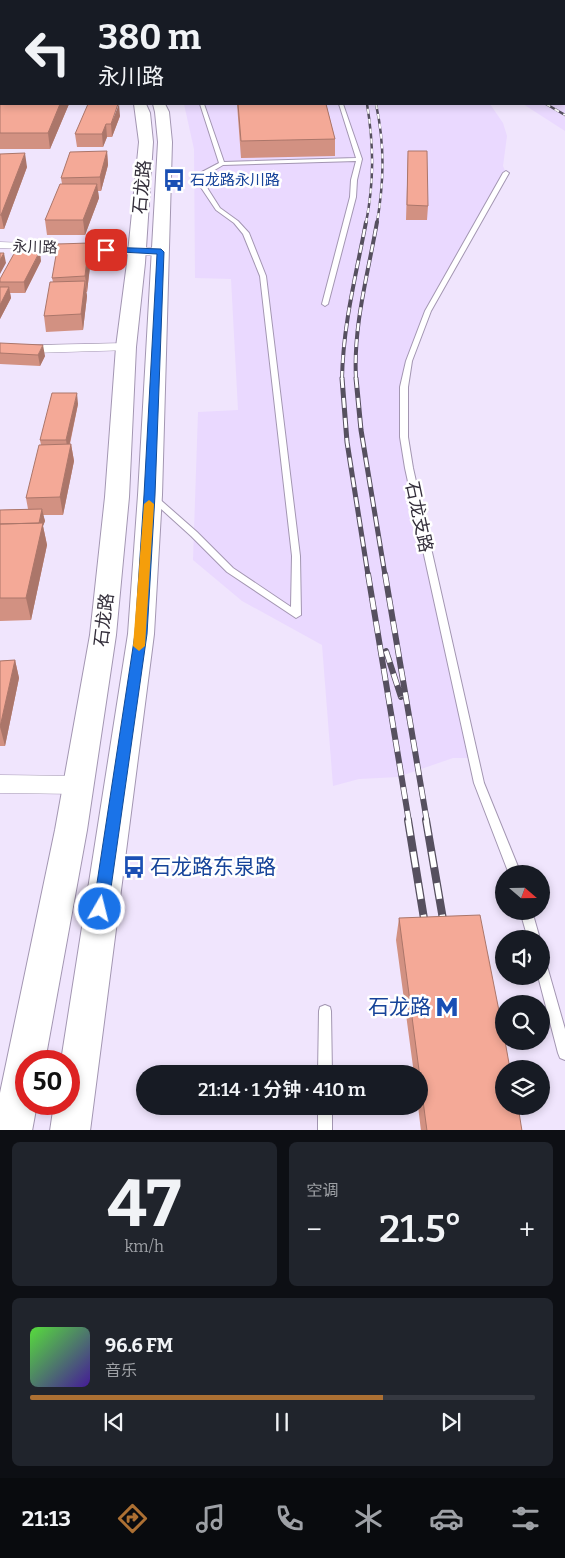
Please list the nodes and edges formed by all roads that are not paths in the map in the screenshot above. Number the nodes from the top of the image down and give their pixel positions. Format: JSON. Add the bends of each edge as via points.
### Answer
{"nodes":[{"id":1,"x":140,"y":105,"type":"edge"},
{"id":2,"x":159,"y":105,"type":"edge"},
{"id":3,"x":202,"y":105,"type":"edge"},
{"id":4,"x":341,"y":105,"type":"edge"},
{"id":5,"x":358,"y":159,"type":"junction"},
{"id":6,"x":222,"y":164,"type":"junction"},
{"id":7,"x":506,"y":173,"type":"dead end"},
{"id":8,"x":0,"y":246,"type":"edge"},
{"id":9,"x":149,"y":251,"type":"junction"},
{"id":10,"x":324,"y":304,"type":"dead end"},
{"id":11,"x":126,"y":347,"type":"junction"},
{"id":12,"x":0,"y":350,"type":"edge"},
{"id":13,"x":150,"y":495,"type":"junction"},
{"id":14,"x":0,"y":784,"type":"edge"},
{"id":15,"x":78,"y":785,"type":"junction"},
{"id":16,"x":512,"y":865,"type":"edge"},
{"id":17,"x":546,"y":985,"type":"edge"},
{"id":18,"x":325,"y":1011,"type":"dead end"},
{"id":19,"x":565,"y":1053,"type":"edge"},
{"id":20,"x":325,"y":1065,"type":"edge"},
{"id":21,"x":325,"y":1115,"type":"edge"},
{"id":22,"x":12,"y":1130,"type":"edge"},
{"id":23,"x":70,"y":1130,"type":"edge"},
{"id":24,"x":325,"y":1130,"type":"edge"}],
"edges":[{"from":1,"to":9,"type":"main road","name":"石龙路","via":[[146,142]]},
{"from":2,"to":9,"type":"main road","name":"石龙路","via":[[165,142]]},
{"from":3,"to":6,"type":"lane"},
{"from":4,"to":5,"type":"lane"},
{"from":5,"to":6,"type":"lane"},
{"from":5,"to":10,"type":"lane","via":[[353,197]]},
{"from":6,"to":13,"type":"lane","via":[[200,177],[218,210],[246,233],[264,276],[296,556],[296,615],[230,570]]},
{"from":7,"to":16,"type":"lane","name":"石龙支路","via":[[417,335],[404,387],[403,412],[409,468],[473,758]]},
{"from":8,"to":9,"type":"street","name":"永川路"},
{"from":9,"to":11,"type":"main road","name":"石龙路"},
{"from":9,"to":13,"type":"main road","name":"石龙路"},
{"from":11,"to":12,"type":"street"},
{"from":11,"to":15,"type":"main road","name":"石龙路","via":[[117,497],[103,635]]},
{"from":13,"to":23,"type":"main road","name":"石龙路","via":[[141,634]]},
{"from":14,"to":15,"type":"street"},
{"from":15,"to":22,"type":"main road","name":"石龙路"},
{"from":17,"to":19,"type":"lane"},
{"from":18,"to":20,"type":"lane"},
{"from":21,"to":24,"type":"lane"}]}
